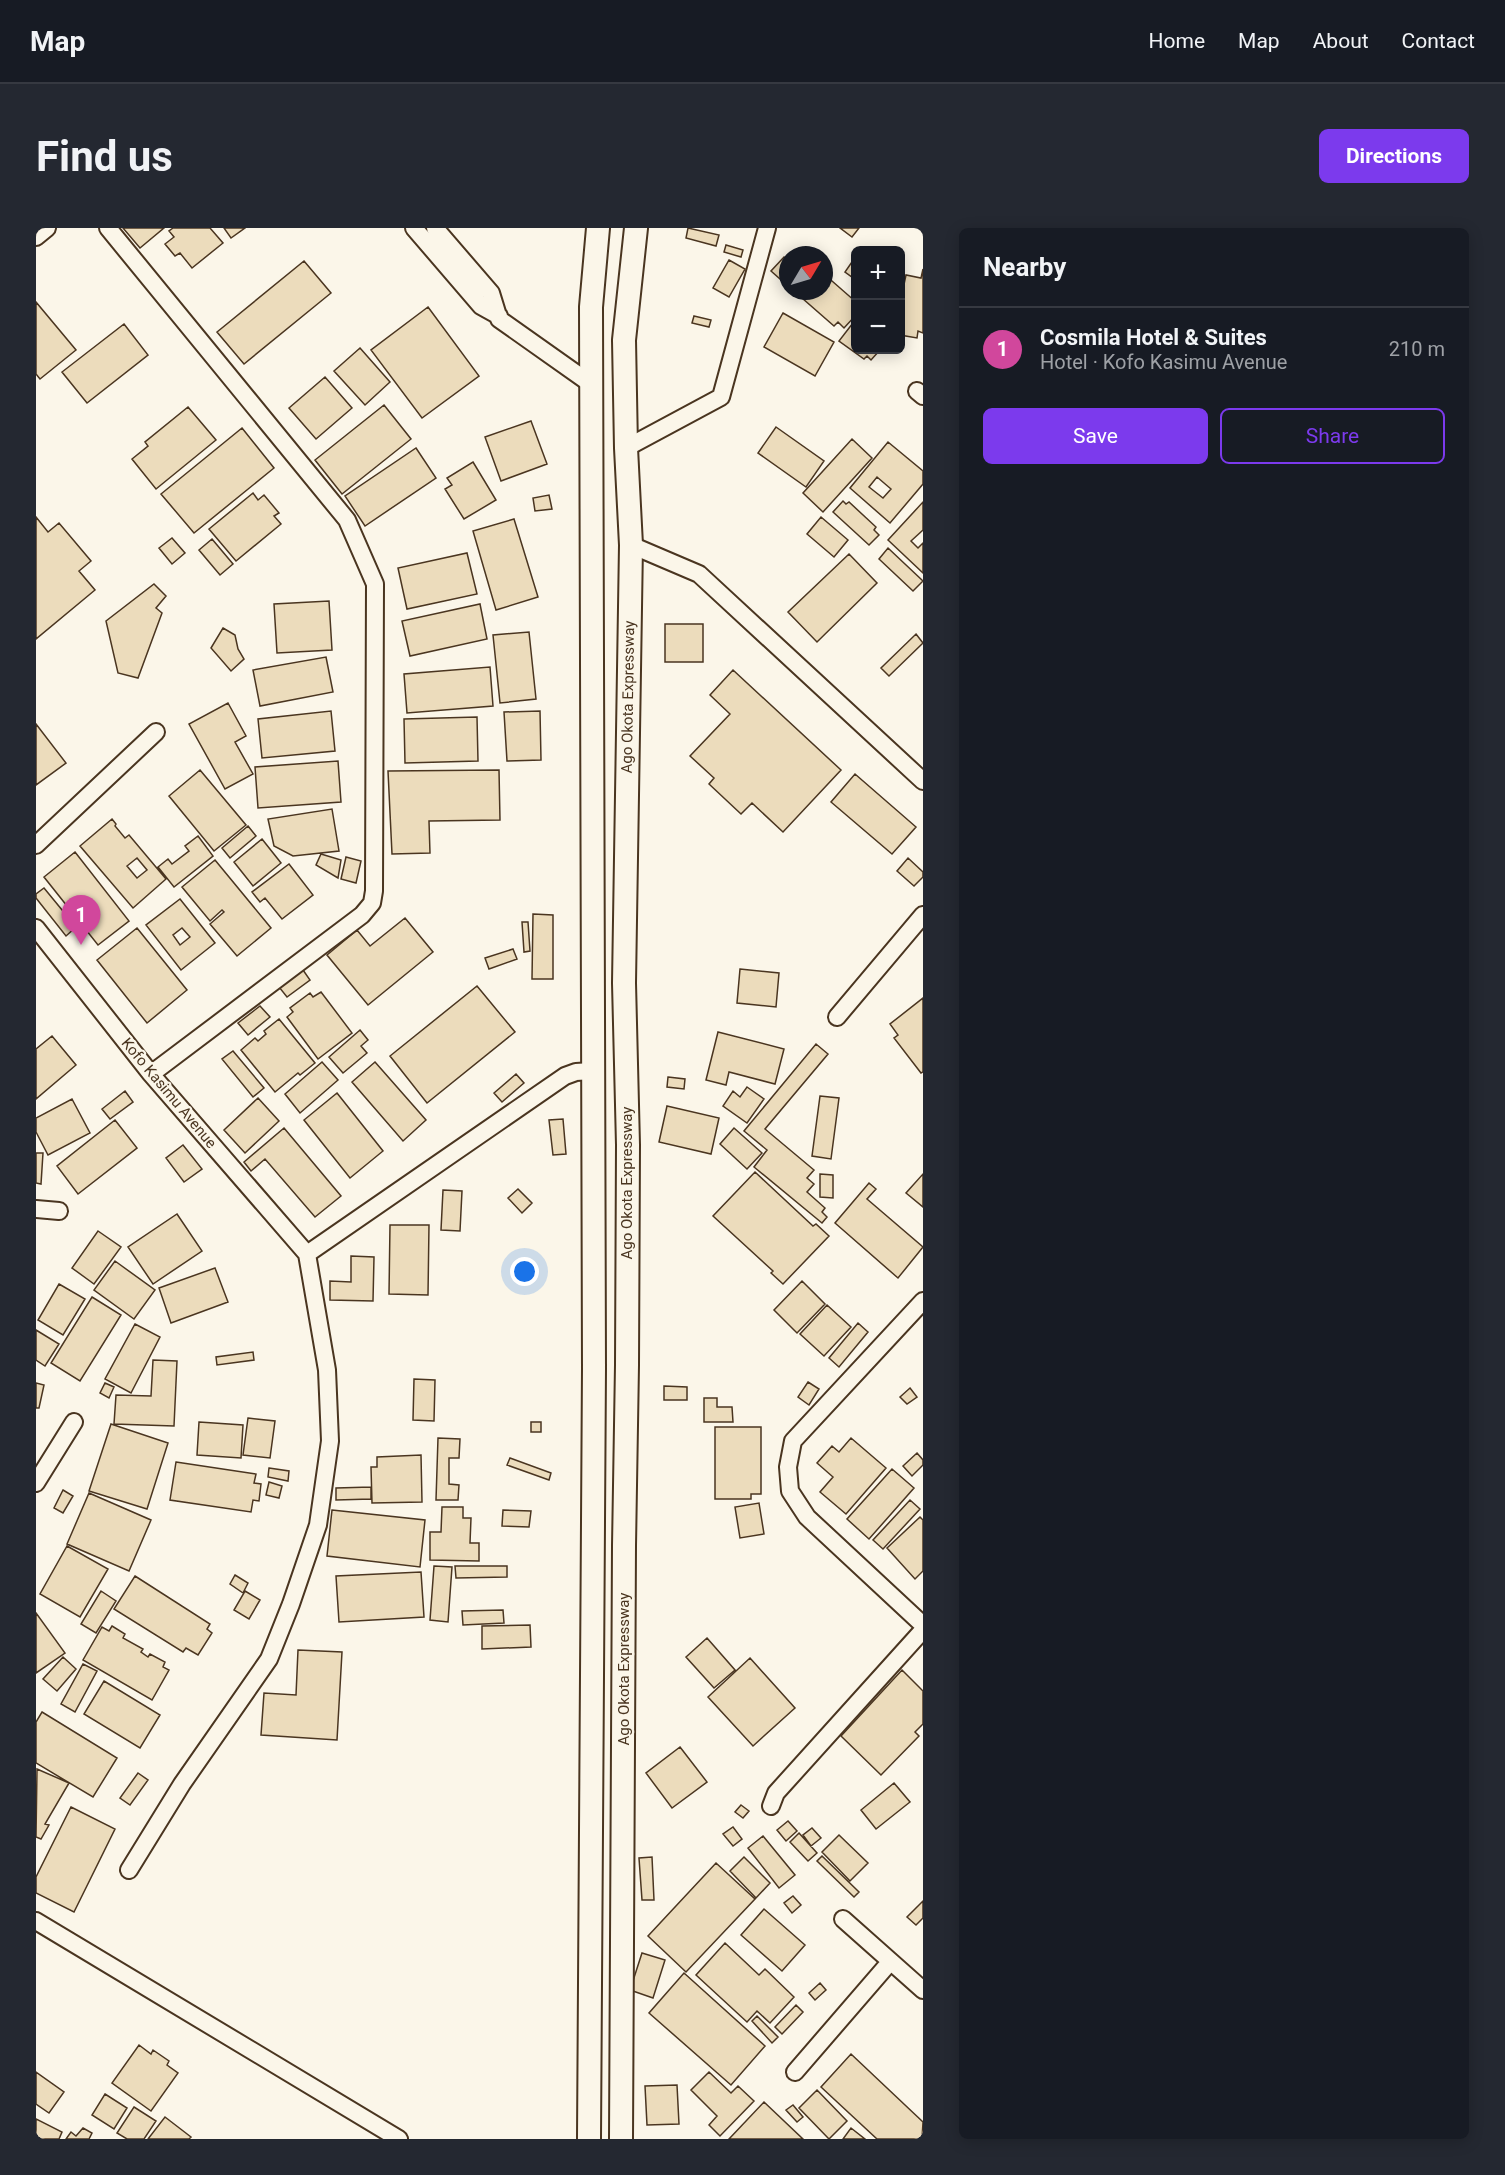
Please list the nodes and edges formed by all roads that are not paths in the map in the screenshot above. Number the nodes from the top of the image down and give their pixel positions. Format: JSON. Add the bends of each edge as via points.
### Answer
{"nodes":[{"id":1,"x":47,"y":228,"type":"edge"},
{"id":2,"x":108,"y":228,"type":"edge"},
{"id":3,"x":414,"y":228,"type":"edge"},
{"id":4,"x":435,"y":228,"type":"edge"},
{"id":5,"x":598,"y":228,"type":"edge"},
{"id":6,"x":636,"y":228,"type":"edge"},
{"id":7,"x":766,"y":228,"type":"edge"},
{"id":8,"x":36,"y":237,"type":"edge"},
{"id":9,"x":499,"y":316,"type":"junction"},
{"id":10,"x":591,"y":384,"type":"junction"},
{"id":11,"x":626,"y":448,"type":"junction"},
{"id":12,"x":631,"y":545,"type":"junction"},
{"id":13,"x":156,"y":732,"type":"dead end"},
{"id":14,"x":923,"y":782,"type":"edge"},
{"id":15,"x":36,"y":845,"type":"edge"},
{"id":16,"x":923,"y":915,"type":"edge"},
{"id":17,"x":36,"y":928,"type":"edge"},
{"id":18,"x":917,"y":933,"type":"edge"},
{"id":19,"x":837,"y":1017,"type":"dead end"},
{"id":20,"x":592,"y":1071,"type":"junction"},
{"id":21,"x":151,"y":1074,"type":"junction"},
{"id":22,"x":36,"y":1209,"type":"edge"},
{"id":23,"x":59,"y":1211,"type":"dead end"},
{"id":24,"x":307,"y":1254,"type":"junction"},
{"id":25,"x":923,"y":1301,"type":"edge"},
{"id":26,"x":74,"y":1422,"type":"dead end"},
{"id":27,"x":36,"y":1483,"type":"edge"},
{"id":28,"x":923,"y":1625,"type":"edge"},
{"id":29,"x":923,"y":1630,"type":"edge"},
{"id":30,"x":771,"y":1806,"type":"dead end"},
{"id":31,"x":129,"y":1870,"type":"dead end"},
{"id":32,"x":843,"y":1919,"type":"dead end"},
{"id":33,"x":36,"y":1921,"type":"edge"},
{"id":34,"x":890,"y":1962,"type":"junction"},
{"id":35,"x":923,"y":1990,"type":"edge"},
{"id":36,"x":795,"y":2072,"type":"dead end"},
{"id":37,"x":399,"y":2139,"type":"edge"},
{"id":38,"x":590,"y":2139,"type":"edge"},
{"id":39,"x":621,"y":2139,"type":"edge"}],
"edges":[{"from":1,"to":8,"type":"street"},
{"from":2,"to":21,"type":"street","via":[[347,520],[375,584],[372,903],[362,915]]},
{"from":3,"to":9,"type":"street","via":[[481,306]]},
{"from":4,"to":9,"type":"street","via":[[491,293]]},
{"from":5,"to":10,"type":"main road","name":"Ago Okota Expressway","via":[[591,307]]},
{"from":6,"to":11,"type":"main road","name":"Ago Okota Expressway","via":[[624,340]]},
{"from":7,"to":11,"type":"street","via":[[721,397]]},
{"from":9,"to":10,"type":"street"},
{"from":10,"to":20,"type":"main road","name":"Ago Okota Expressway"},
{"from":11,"to":12,"type":"main road","name":"Ago Okota Expressway"},
{"from":12,"to":14,"type":"street","via":[[699,574]]},
{"from":12,"to":39,"type":"main road","name":"Ago Okota Expressway","via":[[624,983],[628,1145]]},
{"from":13,"to":15,"type":"street"},
{"from":16,"to":18,"type":"street"},
{"from":17,"to":21,"type":"street","name":"Kofo Kasimu Avenue"},
{"from":18,"to":19,"type":"street"},
{"from":20,"to":24,"type":"street","via":[[576,1072],[555,1082]]},
{"from":20,"to":38,"type":"main road","name":"Ago Okota Expressway"},
{"from":21,"to":24,"type":"street","name":"Kofo Kasimu Avenue"},
{"from":22,"to":23,"type":"street"},
{"from":24,"to":31,"type":"street","via":[[327,1370],[329,1406],[330,1441],[318,1525],[268,1659],[182,1784]]},
{"from":25,"to":28,"type":"street","via":[[793,1441],[788,1467],[790,1491],[807,1517]]},
{"from":26,"to":27,"type":"street"},
{"from":29,"to":30,"type":"street","via":[[776,1793]]},
{"from":32,"to":34,"type":"street"},
{"from":33,"to":37,"type":"street"},
{"from":34,"to":35,"type":"street"},
{"from":34,"to":36,"type":"street"}]}
